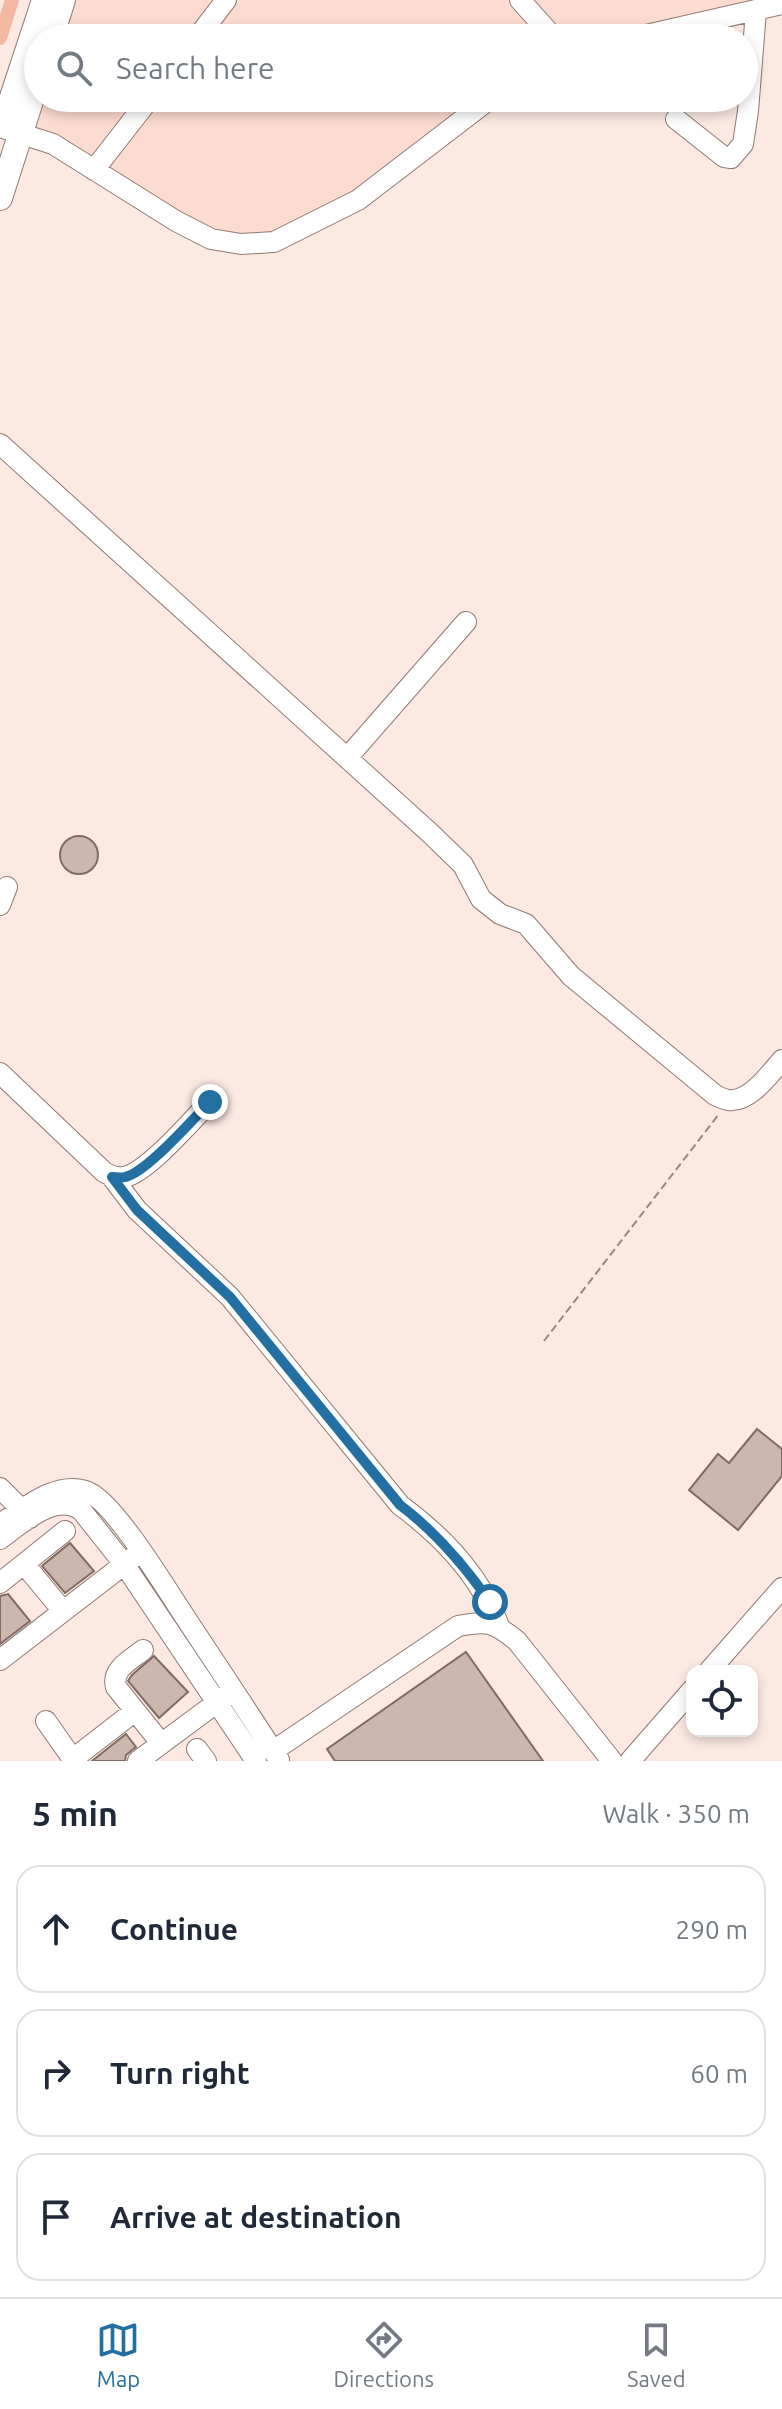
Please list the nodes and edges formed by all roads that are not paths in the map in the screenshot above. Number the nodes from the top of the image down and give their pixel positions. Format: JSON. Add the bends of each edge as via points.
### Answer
{"nodes":[{"id":1,"x":42,"y":0,"type":"edge"},
{"id":2,"x":63,"y":0,"type":"edge"},
{"id":3,"x":226,"y":0,"type":"edge"},
{"id":4,"x":520,"y":0,"type":"edge"},
{"id":5,"x":772,"y":8,"type":"edge"},
{"id":6,"x":35,"y":24,"type":"edge"},
{"id":7,"x":55,"y":24,"type":"edge"},
{"id":8,"x":208,"y":24,"type":"edge"},
{"id":9,"x":541,"y":24,"type":"edge"},
{"id":10,"x":698,"y":24,"type":"edge"},
{"id":11,"x":24,"y":66,"type":"edge"},
{"id":12,"x":758,"y":68,"type":"edge"},
{"id":13,"x":24,"y":102,"type":"edge"},
{"id":14,"x":139,"y":112,"type":"edge"},
{"id":15,"x":473,"y":112,"type":"edge"},
{"id":16,"x":748,"y":112,"type":"edge"},
{"id":17,"x":676,"y":119,"type":"dead end"},
{"id":18,"x":7,"y":129,"type":"edge"},
{"id":19,"x":94,"y":170,"type":"junction"},
{"id":20,"x":0,"y":198,"type":"edge"},
{"id":21,"x":0,"y":444,"type":"edge"},
{"id":22,"x":466,"y":622,"type":"dead end"},
{"id":23,"x":347,"y":758,"type":"junction"},
{"id":24,"x":782,"y":1060,"type":"edge"},
{"id":25,"x":0,"y":1073,"type":"edge"},
{"id":26,"x":210,"y":1102,"type":"dead end"},
{"id":27,"x":112,"y":1177,"type":"junction"},
{"id":28,"x":0,"y":1488,"type":"edge"},
{"id":29,"x":26,"y":1514,"type":"junction"},
{"id":30,"x":0,"y":1524,"type":"edge"},
{"id":31,"x":65,"y":1531,"type":"dead end"},
{"id":32,"x":0,"y":1539,"type":"edge"},
{"id":33,"x":142,"y":1552,"type":"junction"},
{"id":34,"x":24,"y":1564,"type":"junction"},
{"id":35,"x":124,"y":1564,"type":"junction"},
{"id":36,"x":0,"y":1583,"type":"edge"},
{"id":37,"x":782,"y":1588,"type":"edge"},
{"id":38,"x":63,"y":1611,"type":"junction"},
{"id":39,"x":499,"y":1626,"type":"junction"},
{"id":40,"x":143,"y":1650,"type":"dead end"},
{"id":41,"x":1,"y":1658,"type":"edge"},
{"id":42,"x":714,"y":1665,"type":"edge"},
{"id":43,"x":225,"y":1696,"type":"junction"},
{"id":44,"x":686,"y":1697,"type":"edge"},
{"id":45,"x":135,"y":1711,"type":"junction"},
{"id":46,"x":46,"y":1721,"type":"dead end"},
{"id":47,"x":161,"y":1743,"type":"junction"},
{"id":48,"x":269,"y":1758,"type":"edge"},
{"id":49,"x":74,"y":1760,"type":"edge"},
{"id":50,"x":138,"y":1761,"type":"edge"},
{"id":51,"x":612,"y":1761,"type":"edge"},
{"id":52,"x":630,"y":1761,"type":"edge"}],
"edges":[{"from":1,"to":6,"type":"street"},
{"from":2,"to":7,"type":"main road"},
{"from":3,"to":8,"type":"street"},
{"from":4,"to":9,"type":"street"},
{"from":5,"to":10,"type":"street"},
{"from":5,"to":12,"type":"street"},
{"from":11,"to":18,"type":"street"},
{"from":13,"to":18,"type":"main road"},
{"from":14,"to":19,"type":"street"},
{"from":15,"to":19,"type":"street","via":[[358,200],[274,242],[211,239]]},
{"from":16,"to":17,"type":"street","via":[[743,144],[731,158]]},
{"from":18,"to":19,"type":"street","via":[[53,144]]},
{"from":18,"to":20,"type":"main road"},
{"from":21,"to":23,"type":"street"},
{"from":22,"to":23,"type":"street"},
{"from":23,"to":24,"type":"street","via":[[463,865],[481,899],[526,924],[571,976],[715,1095],[729,1101],[744,1097]]},
{"from":25,"to":27,"type":"street"},
{"from":26,"to":27,"type":"street","via":[[135,1173]]},
{"from":27,"to":39,"type":"street","via":[[137,1210],[230,1297],[400,1505],[446,1544],[490,1602]]},
{"from":28,"to":29,"type":"street"},
{"from":29,"to":30,"type":"street"},
{"from":29,"to":32,"type":"street"},
{"from":29,"to":33,"type":"street","via":[[54,1492],[88,1492],[109,1508]]},
{"from":29,"to":35,"type":"street","via":[[75,1505]]},
{"from":31,"to":34,"type":"street"},
{"from":33,"to":35,"type":"street"},
{"from":33,"to":43,"type":"street"},
{"from":34,"to":36,"type":"street"},
{"from":34,"to":38,"type":"street"},
{"from":35,"to":38,"type":"street"},
{"from":35,"to":43,"type":"street"},
{"from":37,"to":42,"type":"street"},
{"from":38,"to":41,"type":"street"},
{"from":39,"to":48,"type":"street","via":[[481,1621],[458,1626]]},
{"from":39,"to":51,"type":"street","via":[[517,1641]]},
{"from":40,"to":45,"type":"street","via":[[114,1679]]},
{"from":43,"to":47,"type":"street"},
{"from":43,"to":48,"type":"street"},
{"from":44,"to":52,"type":"street"},
{"from":45,"to":47,"type":"street"},
{"from":45,"to":49,"type":"street"},
{"from":46,"to":49,"type":"street"},
{"from":47,"to":50,"type":"street"}]}
